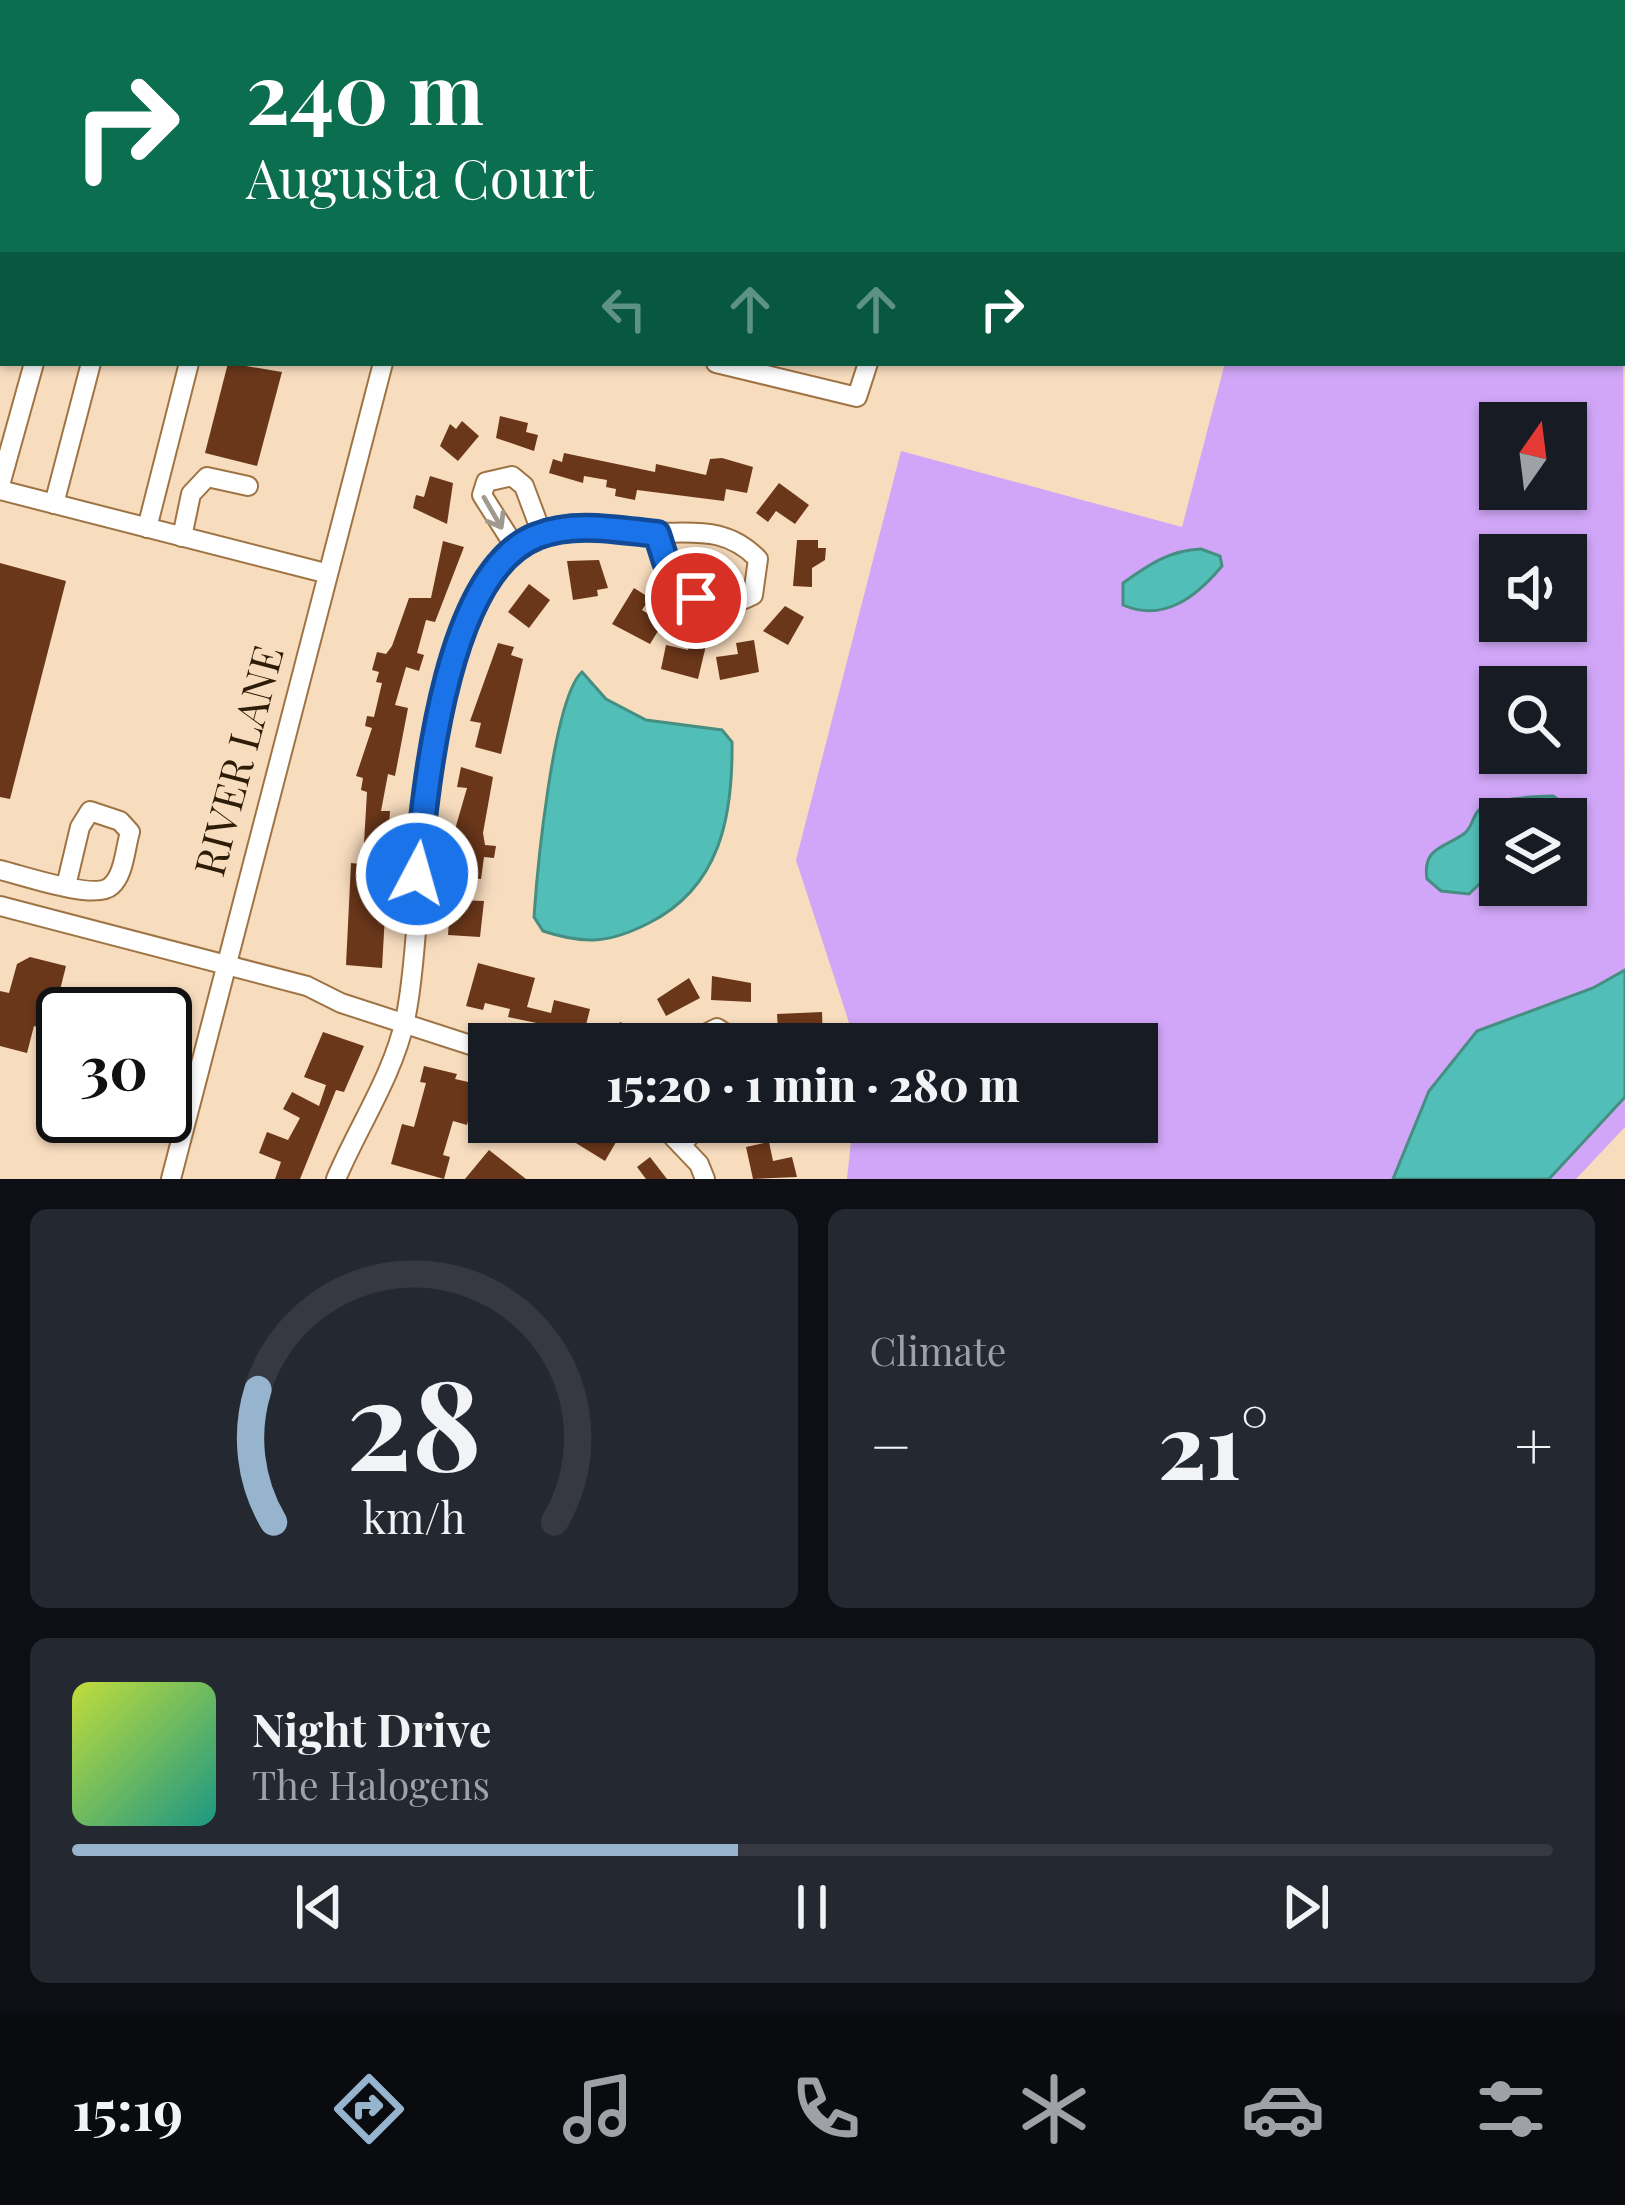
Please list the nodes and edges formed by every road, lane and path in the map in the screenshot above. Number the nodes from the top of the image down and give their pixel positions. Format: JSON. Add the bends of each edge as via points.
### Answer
{"nodes":[{"id":1,"x":33,"y":366,"type":"edge"},
{"id":2,"x":90,"y":366,"type":"edge"},
{"id":3,"x":188,"y":366,"type":"edge"},
{"id":4,"x":382,"y":366,"type":"edge"},
{"id":5,"x":728,"y":366,"type":"edge"},
{"id":6,"x":867,"y":366,"type":"edge"},
{"id":7,"x":248,"y":486,"type":"dead end"},
{"id":8,"x":0,"y":488,"type":"edge"},
{"id":9,"x":53,"y":504,"type":"junction"},
{"id":10,"x":147,"y":528,"type":"junction"},
{"id":11,"x":542,"y":533,"type":"junction"},
{"id":12,"x":657,"y":534,"type":"junction"},
{"id":13,"x":182,"y":537,"type":"junction"},
{"id":14,"x":517,"y":550,"type":"junction"},
{"id":15,"x":326,"y":573,"type":"junction"},
{"id":16,"x":0,"y":870,"type":"edge"},
{"id":17,"x":66,"y":886,"type":"junction"},
{"id":18,"x":0,"y":906,"type":"edge"},
{"id":19,"x":224,"y":963,"type":"junction"},
{"id":20,"x":404,"y":1025,"type":"junction"},
{"id":21,"x":468,"y":1045,"type":"edge"},
{"id":22,"x":681,"y":1145,"type":"edge"},
{"id":23,"x":171,"y":1179,"type":"edge"},
{"id":24,"x":336,"y":1179,"type":"edge"},
{"id":25,"x":705,"y":1179,"type":"edge"}],
"edges":[{"from":1,"to":8,"type":"street"},
{"from":2,"to":9,"type":"street"},
{"from":3,"to":10,"type":"street"},
{"from":4,"to":15,"type":"street","name":"RIVER LANE"},
{"from":5,"to":6,"type":"street","via":[[857,397]]},
{"from":7,"to":13,"type":"street","via":[[207,477],[198,483]]},
{"from":8,"to":9,"type":"street"},
{"from":9,"to":10,"type":"street"},
{"from":10,"to":13,"type":"street"},
{"from":11,"to":12,"type":"street"},
{"from":11,"to":14,"type":"street"},
{"from":11,"to":14,"type":"street","one_way":true,"via":[[512,476],[486,482],[490,514]]},
{"from":12,"to":12,"type":"street","via":[[666,562],[696,598],[719,606],[753,595],[758,559],[742,542],[711,531]]},
{"from":13,"to":15,"type":"street"},
{"from":14,"to":20,"type":"street","via":[[477,598],[427,774]]},
{"from":15,"to":19,"type":"street","name":"RIVER LANE"},
{"from":16,"to":17,"type":"street"},
{"from":17,"to":17,"type":"street","via":[[109,889],[130,832],[120,821],[90,812]]},
{"from":18,"to":19,"type":"street"},
{"from":19,"to":20,"type":"street"},
{"from":19,"to":23,"type":"street","name":"RIVER LANE"},
{"from":20,"to":21,"type":"street"},
{"from":20,"to":24,"type":"street"},
{"from":22,"to":25,"type":"street"}]}
